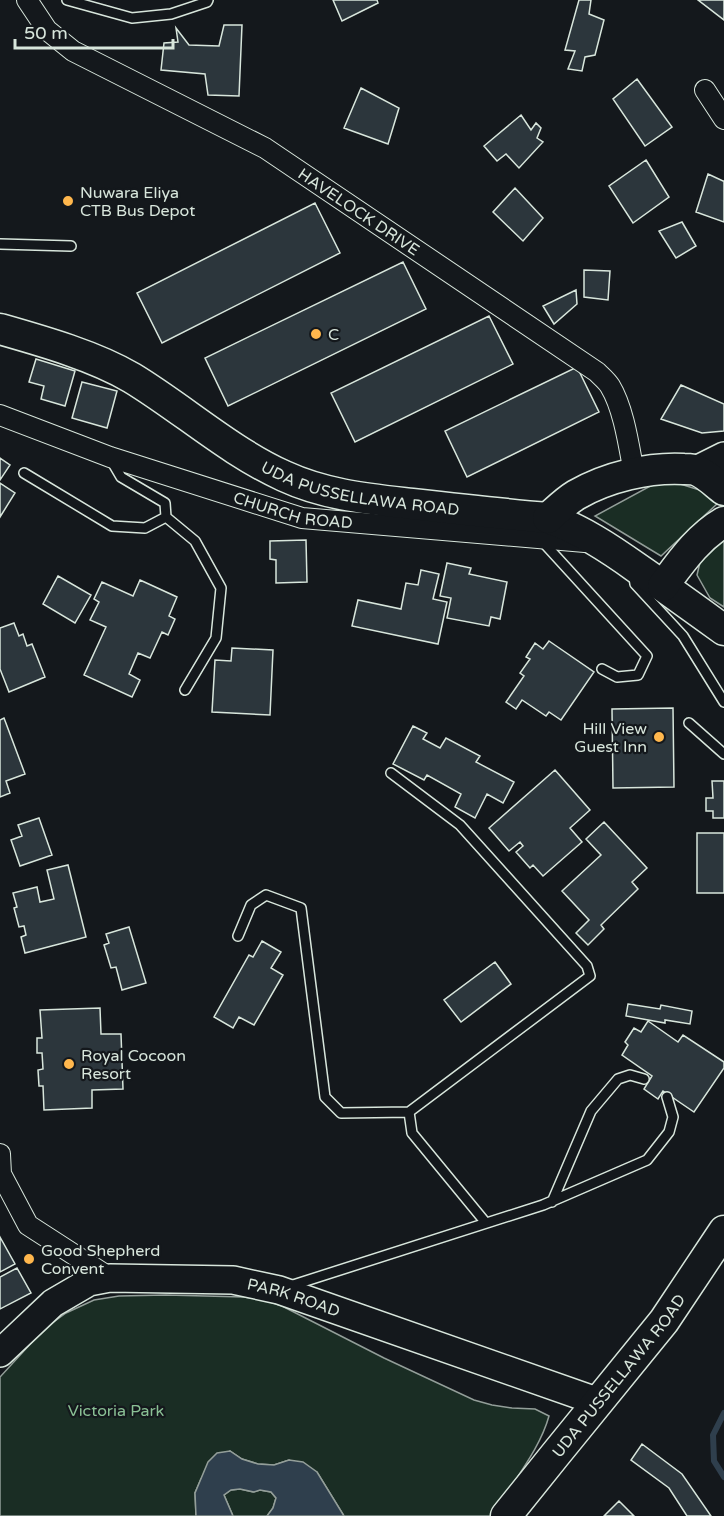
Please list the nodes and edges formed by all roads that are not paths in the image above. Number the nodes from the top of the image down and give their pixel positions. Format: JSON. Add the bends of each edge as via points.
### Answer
{"nodes":[{"id":1,"x":27,"y":0,"type":"edge"},
{"id":2,"x":67,"y":0,"type":"edge"},
{"id":3,"x":208,"y":0,"type":"edge"},
{"id":4,"x":705,"y":90,"type":"dead end"},
{"id":5,"x":724,"y":119,"type":"edge"},
{"id":6,"x":0,"y":244,"type":"edge"},
{"id":7,"x":71,"y":246,"type":"dead end"},
{"id":8,"x":0,"y":329,"type":"edge"},
{"id":9,"x":0,"y":415,"type":"edge"},
{"id":10,"x":724,"y":456,"type":"edge"},
{"id":11,"x":110,"y":457,"type":"junction"},
{"id":12,"x":696,"y":470,"type":"junction"},
{"id":13,"x":24,"y":473,"type":"dead end"},
{"id":14,"x":634,"y":473,"type":"junction"},
{"id":15,"x":724,"y":490,"type":"edge"},
{"id":16,"x":166,"y":517,"type":"junction"},
{"id":17,"x":724,"y":522,"type":"edge"},
{"id":18,"x":543,"y":528,"type":"junction"},
{"id":19,"x":630,"y":563,"type":"junction"},
{"id":20,"x":663,"y":585,"type":"junction"},
{"id":21,"x":724,"y":630,"type":"edge"},
{"id":22,"x":602,"y":669,"type":"dead end"},
{"id":23,"x":185,"y":690,"type":"dead end"},
{"id":24,"x":724,"y":702,"type":"edge"},
{"id":25,"x":689,"y":723,"type":"dead end"},
{"id":26,"x":724,"y":754,"type":"edge"},
{"id":27,"x":391,"y":772,"type":"dead end"},
{"id":28,"x":238,"y":936,"type":"dead end"},
{"id":29,"x":645,"y":1079,"type":"dead end"},
{"id":30,"x":666,"y":1097,"type":"dead end"},
{"id":31,"x":409,"y":1112,"type":"junction"},
{"id":32,"x":0,"y":1154,"type":"edge"},
{"id":33,"x":552,"y":1202,"type":"junction"},
{"id":34,"x":486,"y":1223,"type":"junction"},
{"id":35,"x":724,"y":1231,"type":"edge"},
{"id":36,"x":110,"y":1278,"type":"junction"},
{"id":37,"x":279,"y":1290,"type":"junction"},
{"id":38,"x":0,"y":1353,"type":"edge"},
{"id":39,"x":599,"y":1402,"type":"junction"},
{"id":40,"x":506,"y":1516,"type":"edge"}],
"edges":[{"from":1,"to":14,"type":"street","name":"HAVELOCK DRIVE","via":[[47,30],[73,51],[266,148],[597,372],[610,384],[618,404]]},
{"from":2,"to":3,"type":"lane","via":[[132,18],[171,14]]},
{"from":4,"to":5,"type":"street"},
{"from":6,"to":7,"type":"lane"},
{"from":8,"to":18,"type":"main road","name":"UDA PUSSELLAWA ROAD","via":[[72,352],[130,377],[256,462],[314,488]]},
{"from":9,"to":11,"type":"street","name":"CHURCH ROAD"},
{"from":10,"to":12,"type":"street"},
{"from":11,"to":16,"type":"lane","via":[[121,477],[165,503]]},
{"from":11,"to":18,"type":"street","name":"CHURCH ROAD","via":[[302,518],[495,535]]},
{"from":12,"to":14,"type":"main road"},
{"from":12,"to":15,"type":"main road"},
{"from":13,"to":16,"type":"lane","via":[[112,526],[145,528]]},
{"from":14,"to":18,"type":"main road","via":[[578,494],[563,504]]},
{"from":16,"to":23,"type":"lane","via":[[195,541],[222,588],[216,638]]},
{"from":17,"to":20,"type":"main road","via":[[698,542]]},
{"from":18,"to":19,"type":"main road","name":"UDA PUSSELLAWA ROAD","via":[[562,523]]},
{"from":18,"to":22,"type":"lane","via":[[647,656],[638,675],[617,677]]},
{"from":19,"to":20,"type":"main road","name":"UDA PUSSELLAWA ROAD"},
{"from":19,"to":24,"type":"lane","via":[[635,584],[683,636]]},
{"from":20,"to":21,"type":"main road","name":"UDA PUSSELLAWA ROAD"},
{"from":25,"to":26,"type":"lane"},
{"from":27,"to":31,"type":"lane","via":[[460,825],[587,966],[590,976]]},
{"from":28,"to":31,"type":"lane","via":[[251,905],[266,895],[301,908],[325,1097],[341,1113]]},
{"from":29,"to":33,"type":"lane","via":[[630,1075],[618,1079],[591,1111]]},
{"from":30,"to":33,"type":"lane","via":[[674,1117],[669,1132],[646,1160]]},
{"from":31,"to":34,"type":"lane","via":[[412,1133]]},
{"from":32,"to":36,"type":"street","via":[[1,1174],[28,1225]]},
{"from":33,"to":34,"type":"lane"},
{"from":34,"to":37,"type":"lane"},
{"from":35,"to":39,"type":"main road","name":"UDA PUSSELLAWA ROAD","via":[[664,1321]]},
{"from":36,"to":37,"type":"street","name":"PARK ROAD","via":[[234,1280]]},
{"from":36,"to":38,"type":"street","name":"PARK ROAD","via":[[89,1282],[53,1303]]},
{"from":37,"to":39,"type":"street","name":"PARK ROAD"},
{"from":39,"to":40,"type":"main road","name":"UDA PUSSELLAWA ROAD"}]}
